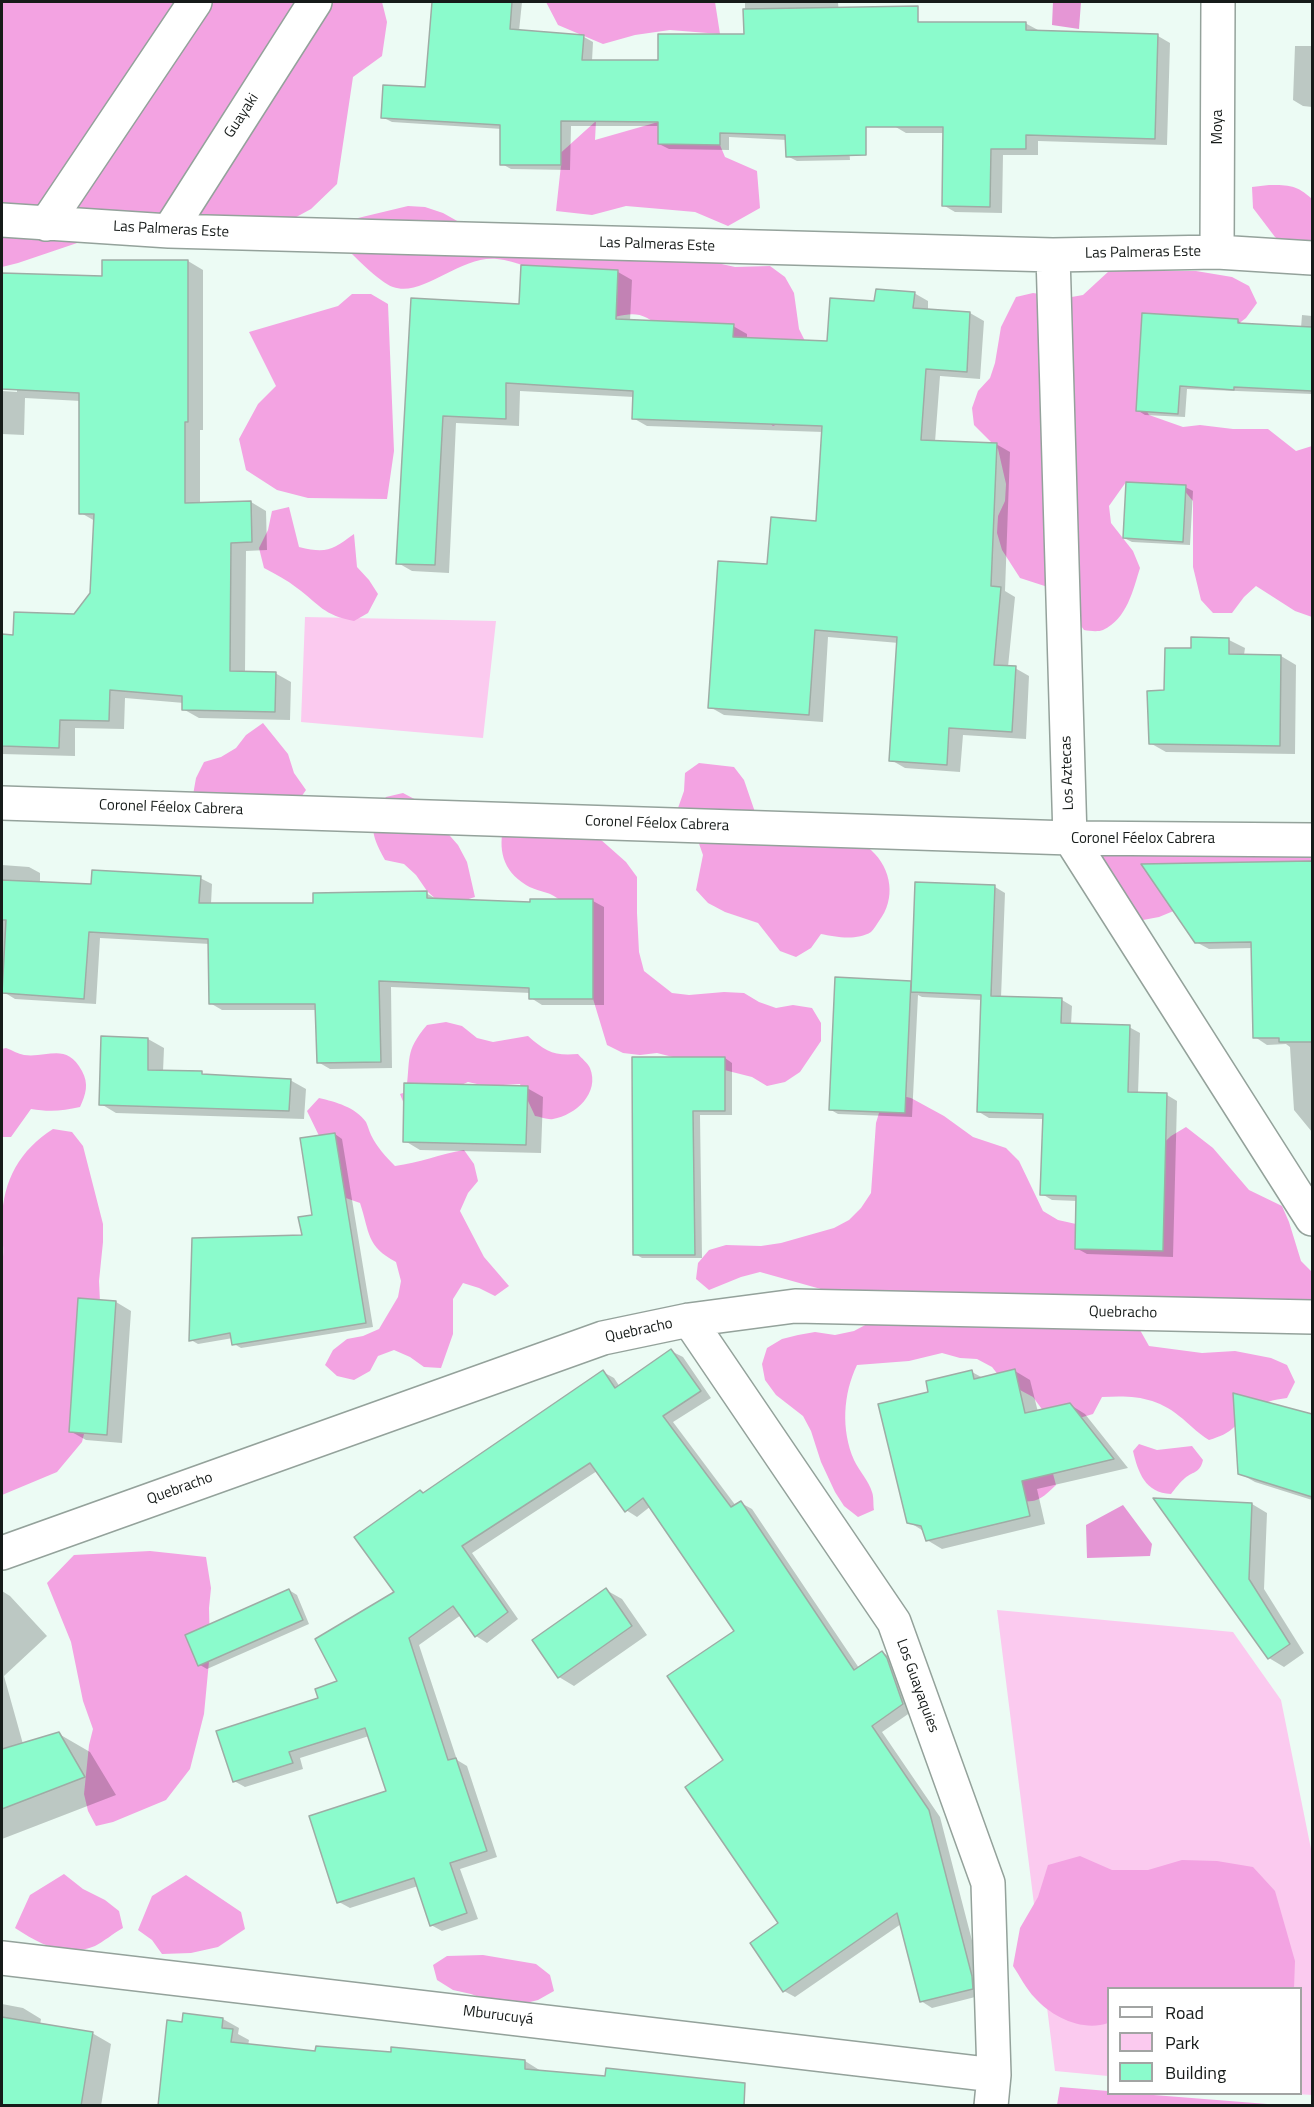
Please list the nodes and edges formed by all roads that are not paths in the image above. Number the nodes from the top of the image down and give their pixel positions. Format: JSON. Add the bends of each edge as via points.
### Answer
{"nodes":[{"id":1,"x":195,"y":2,"type":"edge"},
{"id":2,"x":315,"y":2,"type":"edge"},
{"id":3,"x":1218,"y":2,"type":"edge"},
{"id":4,"x":2,"y":220,"type":"edge"},
{"id":5,"x":46,"y":224,"type":"junction"},
{"id":6,"x":169,"y":231,"type":"junction"},
{"id":7,"x":1217,"y":252,"type":"junction"},
{"id":8,"x":1053,"y":255,"type":"junction"},
{"id":9,"x":1312,"y":258,"type":"edge"},
{"id":10,"x":2,"y":803,"type":"edge"},
{"id":11,"x":1070,"y":838,"type":"junction"},
{"id":12,"x":1312,"y":840,"type":"edge"},
{"id":13,"x":1312,"y":1219,"type":"edge"},
{"id":14,"x":1312,"y":1317,"type":"edge"},
{"id":15,"x":689,"y":1320,"type":"junction"},
{"id":16,"x":2,"y":1553,"type":"edge"},
{"id":17,"x":2,"y":1958,"type":"edge"},
{"id":18,"x":992,"y":2090,"type":"edge"}],
"edges":[{"from":1,"to":5,"type":"street"},
{"from":2,"to":6,"type":"street","name":"Guayaki"},
{"from":3,"to":7,"type":"street","name":"Moya"},
{"from":4,"to":5,"type":"street","name":"Las Palmeras Este"},
{"from":5,"to":6,"type":"street","name":"Las Palmeras Este"},
{"from":6,"to":8,"type":"street","name":"Las Palmeras Este"},
{"from":7,"to":8,"type":"street","name":"Las Palmeras Este"},
{"from":7,"to":9,"type":"street","name":"Las Palmeras Este"},
{"from":8,"to":11,"type":"street","name":"Los Aztecas"},
{"from":10,"to":11,"type":"street","name":"Coronel Féelox Cabrera"},
{"from":11,"to":12,"type":"street","name":"Coronel Féelox Cabrera"},
{"from":11,"to":13,"type":"street"},
{"from":14,"to":15,"type":"street","name":"Quebracho","via":[[795,1306]]},
{"from":15,"to":16,"type":"street","name":"Quebracho","via":[[603,1338]]},
{"from":15,"to":18,"type":"street","name":"Los Guayaquies","via":[[894,1622],[988,1883]]},
{"from":17,"to":18,"type":"street","name":"Mburucuyá"}]}
